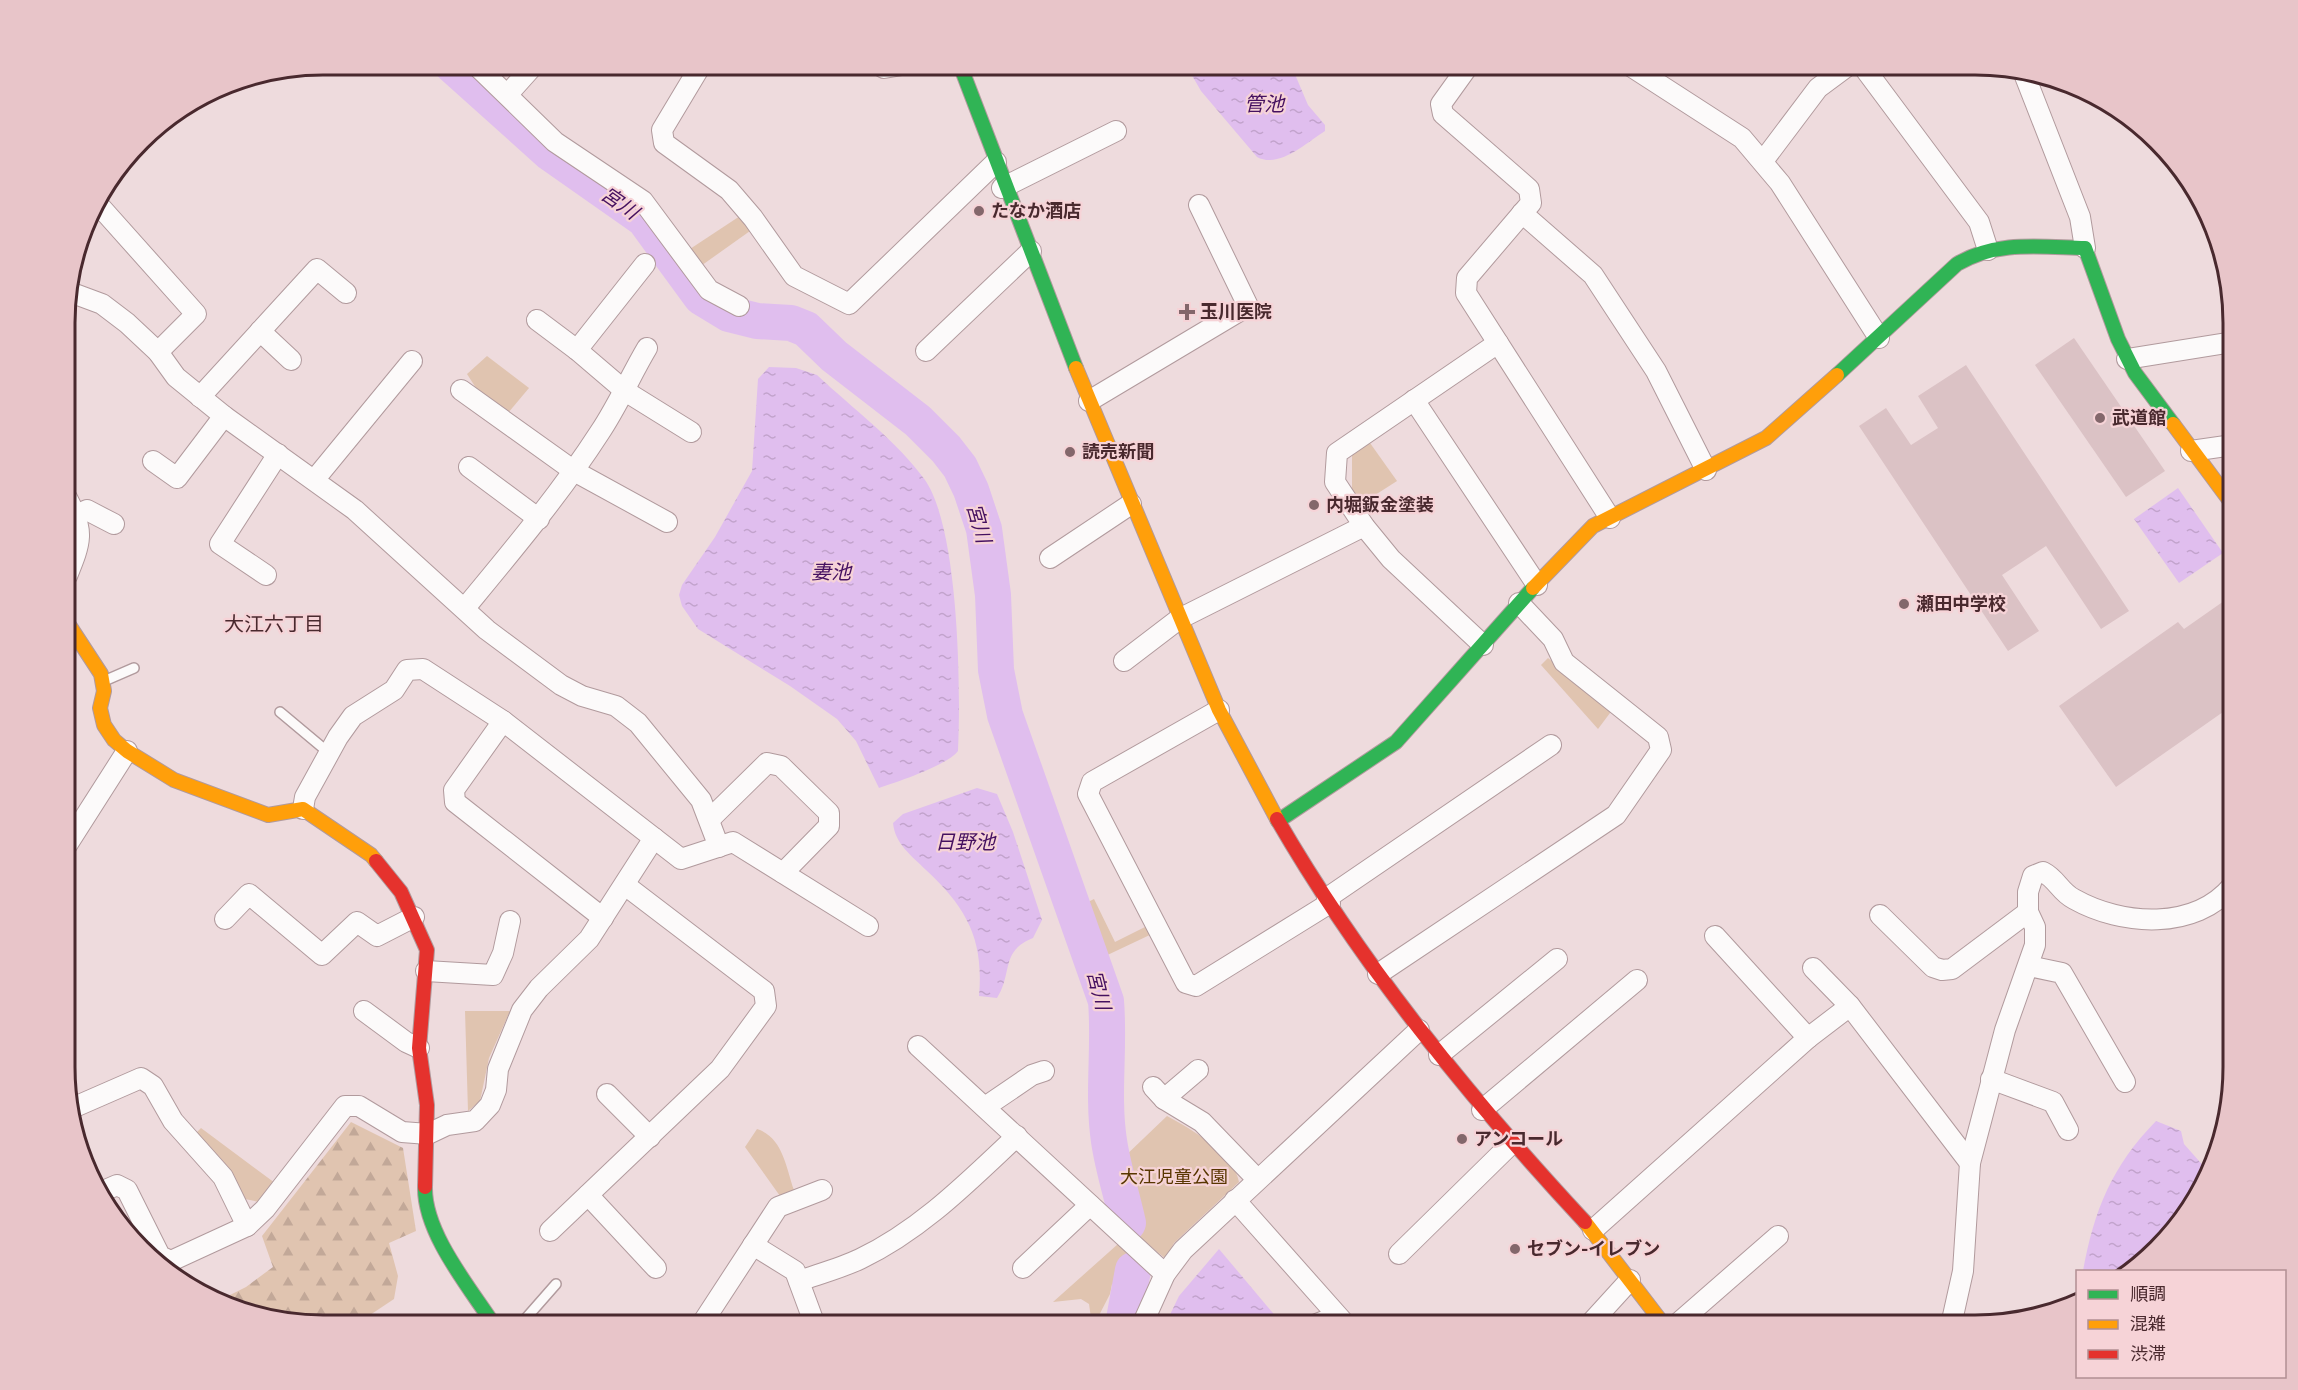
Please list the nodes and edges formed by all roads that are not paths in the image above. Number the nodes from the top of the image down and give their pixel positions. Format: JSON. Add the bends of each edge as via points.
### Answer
{"nodes":[{"id":1,"x":488,"y":75,"type":"edge"},
{"id":2,"x":524,"y":75,"type":"edge"},
{"id":3,"x":694,"y":75,"type":"edge"},
{"id":4,"x":964,"y":75,"type":"edge"},
{"id":5,"x":1461,"y":75,"type":"edge"},
{"id":6,"x":1646,"y":75,"type":"edge"},
{"id":7,"x":1835,"y":75,"type":"edge"},
{"id":8,"x":1870,"y":75,"type":"edge"},
{"id":9,"x":2027,"y":81,"type":"edge"},
{"id":10,"x":508,"y":94,"type":"junction"},
{"id":11,"x":1116,"y":131,"type":"dead end"},
{"id":12,"x":1763,"y":161,"type":"junction"},
{"id":13,"x":996,"y":162,"type":"junction"},
{"id":14,"x":1004,"y":187,"type":"junction"},
{"id":15,"x":1199,"y":205,"type":"dead end"},
{"id":16,"x":103,"y":210,"type":"edge"},
{"id":17,"x":1522,"y":213,"type":"junction"},
{"id":18,"x":2085,"y":248,"type":"junction"},
{"id":19,"x":1988,"y":250,"type":"junction"},
{"id":20,"x":1031,"y":251,"type":"junction"},
{"id":21,"x":645,"y":264,"type":"dead end"},
{"id":22,"x":346,"y":293,"type":"dead end"},
{"id":23,"x":77,"y":295,"type":"edge"},
{"id":24,"x":739,"y":306,"type":"dead end"},
{"id":25,"x":537,"y":320,"type":"dead end"},
{"id":26,"x":260,"y":331,"type":"junction"},
{"id":27,"x":1880,"y":338,"type":"junction"},
{"id":28,"x":1498,"y":344,"type":"junction"},
{"id":29,"x":2223,"y":344,"type":"edge"},
{"id":30,"x":648,"y":348,"type":"dead end"},
{"id":31,"x":577,"y":350,"type":"junction"},
{"id":32,"x":926,"y":351,"type":"dead end"},
{"id":33,"x":158,"y":352,"type":"junction"},
{"id":34,"x":2127,"y":359,"type":"junction"},
{"id":35,"x":291,"y":360,"type":"dead end"},
{"id":36,"x":412,"y":361,"type":"dead end"},
{"id":37,"x":462,"y":390,"type":"dead end"},
{"id":38,"x":625,"y":391,"type":"junction"},
{"id":39,"x":200,"y":397,"type":"junction"},
{"id":40,"x":1414,"y":400,"type":"junction"},
{"id":41,"x":1089,"y":402,"type":"junction"},
{"id":42,"x":224,"y":416,"type":"junction"},
{"id":43,"x":691,"y":432,"type":"dead end"},
{"id":44,"x":2223,"y":446,"type":"edge"},
{"id":45,"x":2191,"y":451,"type":"junction"},
{"id":46,"x":278,"y":454,"type":"junction"},
{"id":47,"x":153,"y":461,"type":"dead end"},
{"id":48,"x":469,"y":467,"type":"dead end"},
{"id":49,"x":1706,"y":470,"type":"junction"},
{"id":50,"x":574,"y":471,"type":"junction"},
{"id":51,"x":315,"y":479,"type":"junction"},
{"id":52,"x":2223,"y":492,"type":"edge"},
{"id":53,"x":1131,"y":504,"type":"junction"},
{"id":54,"x":75,"y":507,"type":"edge"},
{"id":55,"x":75,"y":516,"type":"edge"},
{"id":56,"x":1610,"y":518,"type":"junction"},
{"id":57,"x":539,"y":519,"type":"junction"},
{"id":58,"x":667,"y":522,"type":"dead end"},
{"id":59,"x":114,"y":524,"type":"dead end"},
{"id":60,"x":1364,"y":526,"type":"junction"},
{"id":61,"x":75,"y":556,"type":"edge"},
{"id":62,"x":1050,"y":558,"type":"dead end"},
{"id":63,"x":266,"y":575,"type":"dead end"},
{"id":64,"x":1537,"y":585,"type":"junction"},
{"id":65,"x":1519,"y":603,"type":"junction"},
{"id":66,"x":465,"y":608,"type":"junction"},
{"id":67,"x":1179,"y":619,"type":"junction"},
{"id":68,"x":75,"y":635,"type":"edge"},
{"id":69,"x":1483,"y":645,"type":"junction"},
{"id":70,"x":1124,"y":661,"type":"dead end"},
{"id":71,"x":134,"y":668,"type":"dead end"},
{"id":72,"x":102,"y":682,"type":"junction"},
{"id":73,"x":1219,"y":710,"type":"junction"},
{"id":74,"x":280,"y":712,"type":"dead end"},
{"id":75,"x":503,"y":721,"type":"junction"},
{"id":76,"x":1551,"y":746,"type":"dead end"},
{"id":77,"x":127,"y":751,"type":"junction"},
{"id":78,"x":329,"y":753,"type":"junction"},
{"id":79,"x":303,"y":809,"type":"junction"},
{"id":80,"x":710,"y":819,"type":"junction"},
{"id":81,"x":1278,"y":821,"type":"junction"},
{"id":82,"x":75,"y":832,"type":"edge"},
{"id":83,"x":654,"y":837,"type":"junction"},
{"id":84,"x":719,"y":847,"type":"junction"},
{"id":85,"x":783,"y":873,"type":"junction"},
{"id":86,"x":625,"y":885,"type":"junction"},
{"id":87,"x":2223,"y":894,"type":"edge"},
{"id":88,"x":1328,"y":900,"type":"junction"},
{"id":89,"x":2028,"y":912,"type":"junction"},
{"id":90,"x":1881,"y":915,"type":"dead end"},
{"id":91,"x":414,"y":917,"type":"junction"},
{"id":92,"x":603,"y":918,"type":"junction"},
{"id":93,"x":225,"y":919,"type":"dead end"},
{"id":94,"x":510,"y":921,"type":"dead end"},
{"id":95,"x":868,"y":926,"type":"dead end"},
{"id":96,"x":1715,"y":936,"type":"dead end"},
{"id":97,"x":1557,"y":959,"type":"dead end"},
{"id":98,"x":2029,"y":966,"type":"junction"},
{"id":99,"x":1814,"y":968,"type":"dead end"},
{"id":100,"x":426,"y":971,"type":"junction"},
{"id":101,"x":1378,"y":974,"type":"junction"},
{"id":102,"x":1637,"y":980,"type":"dead end"},
{"id":103,"x":1850,"y":1006,"type":"junction"},
{"id":104,"x":364,"y":1011,"type":"dead end"},
{"id":105,"x":1419,"y":1030,"type":"junction"},
{"id":106,"x":1808,"y":1038,"type":"junction"},
{"id":107,"x":918,"y":1046,"type":"dead end"},
{"id":108,"x":419,"y":1048,"type":"junction"},
{"id":109,"x":1439,"y":1055,"type":"junction"},
{"id":110,"x":1198,"y":1070,"type":"dead end"},
{"id":111,"x":1044,"y":1071,"type":"dead end"},
{"id":112,"x":1991,"y":1079,"type":"junction"},
{"id":113,"x":2125,"y":1082,"type":"dead end"},
{"id":114,"x":607,"y":1094,"type":"dead end"},
{"id":115,"x":78,"y":1105,"type":"edge"},
{"id":116,"x":985,"y":1107,"type":"junction"},
{"id":117,"x":1482,"y":1110,"type":"junction"},
{"id":118,"x":2068,"y":1130,"type":"dead end"},
{"id":119,"x":428,"y":1134,"type":"junction"},
{"id":120,"x":1017,"y":1136,"type":"junction"},
{"id":121,"x":650,"y":1137,"type":"junction"},
{"id":122,"x":1512,"y":1143,"type":"junction"},
{"id":123,"x":1970,"y":1163,"type":"junction"},
{"id":124,"x":1257,"y":1179,"type":"junction"},
{"id":125,"x":107,"y":1189,"type":"edge"},
{"id":126,"x":822,"y":1190,"type":"dead end"},
{"id":127,"x":588,"y":1195,"type":"junction"},
{"id":128,"x":1235,"y":1200,"type":"junction"},
{"id":129,"x":1090,"y":1205,"type":"junction"},
{"id":130,"x":247,"y":1226,"type":"junction"},
{"id":131,"x":1593,"y":1230,"type":"junction"},
{"id":132,"x":550,"y":1231,"type":"dead end"},
{"id":133,"x":1778,"y":1236,"type":"dead end"},
{"id":134,"x":753,"y":1245,"type":"junction"},
{"id":135,"x":158,"y":1252,"type":"edge"},
{"id":136,"x":1399,"y":1254,"type":"dead end"},
{"id":137,"x":166,"y":1258,"type":"edge"},
{"id":138,"x":656,"y":1268,"type":"dead end"},
{"id":139,"x":1023,"y":1268,"type":"dead end"},
{"id":140,"x":1165,"y":1274,"type":"junction"},
{"id":141,"x":1630,"y":1280,"type":"junction"},
{"id":142,"x":799,"y":1281,"type":"junction"},
{"id":143,"x":556,"y":1284,"type":"dead end"},
{"id":144,"x":487,"y":1315,"type":"edge"},
{"id":145,"x":529,"y":1315,"type":"edge"},
{"id":146,"x":707,"y":1315,"type":"edge"},
{"id":147,"x":811,"y":1315,"type":"edge"},
{"id":148,"x":1147,"y":1315,"type":"edge"},
{"id":149,"x":1337,"y":1315,"type":"edge"},
{"id":150,"x":1598,"y":1315,"type":"edge"},
{"id":151,"x":1656,"y":1315,"type":"edge"},
{"id":152,"x":1687,"y":1315,"type":"edge"},
{"id":153,"x":1953,"y":1315,"type":"edge"}],
"edges":[{"from":1,"to":10,"type":"street"},
{"from":2,"to":10,"type":"street"},
{"from":3,"to":13,"type":"street","via":[[662,130],[664,143],[729,190],[794,276],[849,304]]},
{"from":4,"to":13,"type":"street"},
{"from":5,"to":17,"type":"street","via":[[1441,104],[1443,114],[1529,189],[1531,203]]},
{"from":6,"to":12,"type":"street","via":[[1724,124]]},
{"from":7,"to":12,"type":"street","via":[[1818,88]]},
{"from":8,"to":19,"type":"street","via":[[1979,222]]},
{"from":9,"to":18,"type":"street","via":[[2080,217]]},
{"from":10,"to":24,"type":"street","via":[[555,142],[643,201],[709,290]]},
{"from":11,"to":14,"type":"street"},
{"from":12,"to":27,"type":"street"},
{"from":13,"to":14,"type":"street"},
{"from":14,"to":20,"type":"street"},
{"from":15,"to":41,"type":"street","via":[[1248,306]]},
{"from":16,"to":33,"type":"street","via":[[196,314]]},
{"from":17,"to":28,"type":"street","via":[[1467,278],[1466,293]]},
{"from":17,"to":49,"type":"street","via":[[1593,275],[1656,371]]},
{"from":18,"to":19,"type":"street","via":[[2006,246]]},
{"from":18,"to":34,"type":"street"},
{"from":19,"to":27,"type":"street","via":[[1957,264]]},
{"from":20,"to":32,"type":"street"},
{"from":20,"to":41,"type":"street"},
{"from":21,"to":31,"type":"street"},
{"from":22,"to":26,"type":"street","via":[[317,269]]},
{"from":23,"to":33,"type":"street","via":[[102,304]]},
{"from":25,"to":31,"type":"street"},
{"from":26,"to":35,"type":"street"},
{"from":26,"to":39,"type":"street"},
{"from":27,"to":49,"type":"street","via":[[1766,438]]},
{"from":28,"to":40,"type":"street"},
{"from":28,"to":56,"type":"street"},
{"from":29,"to":34,"type":"street"},
{"from":30,"to":38,"type":"street"},
{"from":31,"to":38,"type":"street"},
{"from":33,"to":39,"type":"street","via":[[176,377]]},
{"from":34,"to":45,"type":"street"},
{"from":36,"to":51,"type":"street"},
{"from":37,"to":50,"type":"street"},
{"from":38,"to":43,"type":"street"},
{"from":38,"to":50,"type":"street"},
{"from":39,"to":42,"type":"street"},
{"from":40,"to":60,"type":"street","via":[[1337,453],[1335,482]]},
{"from":40,"to":64,"type":"street"},
{"from":41,"to":53,"type":"street"},
{"from":42,"to":46,"type":"street"},
{"from":42,"to":47,"type":"street","via":[[177,478]]},
{"from":44,"to":45,"type":"street"},
{"from":45,"to":52,"type":"street"},
{"from":46,"to":51,"type":"street"},
{"from":46,"to":63,"type":"street","via":[[220,544]]},
{"from":48,"to":57,"type":"street"},
{"from":49,"to":56,"type":"street"},
{"from":50,"to":57,"type":"street"},
{"from":50,"to":58,"type":"street"},
{"from":51,"to":66,"type":"street"},
{"from":53,"to":62,"type":"street"},
{"from":53,"to":67,"type":"street"},
{"from":54,"to":59,"type":"street"},
{"from":55,"to":61,"type":"street","via":[[81,532]]},
{"from":56,"to":64,"type":"street","via":[[1585,533]]},
{"from":57,"to":66,"type":"street"},
{"from":60,"to":67,"type":"street"},
{"from":60,"to":69,"type":"street","via":[[1391,559]]},
{"from":64,"to":65,"type":"street"},
{"from":65,"to":69,"type":"street"},
{"from":65,"to":101,"type":"street","via":[[1553,639],[1564,662],[1658,737],[1661,750],[1616,815]]},
{"from":66,"to":80,"type":"street","via":[[487,630],[561,685],[616,706],[638,723],[683,774]]},
{"from":67,"to":70,"type":"street"},
{"from":67,"to":73,"type":"street"},
{"from":68,"to":72,"type":"street"},
{"from":69,"to":81,"type":"street","via":[[1396,742]]},
{"from":71,"to":72,"type":"lane"},
{"from":72,"to":77,"type":"street","via":[[100,708],[104,725]]},
{"from":73,"to":81,"type":"street"},
{"from":73,"to":88,"type":"street","via":[[1092,782],[1088,794],[1186,983],[1196,986]]},
{"from":74,"to":78,"type":"lane"},
{"from":75,"to":78,"type":"street","via":[[423,669],[406,670],[394,690],[353,716]]},
{"from":75,"to":83,"type":"street"},
{"from":75,"to":92,"type":"street","via":[[454,790],[454,802]]},
{"from":76,"to":88,"type":"street"},
{"from":77,"to":79,"type":"street","via":[[174,780],[268,815]]},
{"from":77,"to":82,"type":"street"},
{"from":78,"to":79,"type":"street","via":[[305,797]]},
{"from":79,"to":91,"type":"street","via":[[371,855],[401,892]]},
{"from":80,"to":84,"type":"street"},
{"from":80,"to":85,"type":"street","via":[[767,763],[781,766],[829,813],[829,826]]},
{"from":81,"to":88,"type":"street"},
{"from":83,"to":84,"type":"street","via":[[681,859]]},
{"from":83,"to":86,"type":"street"},
{"from":84,"to":85,"type":"street","via":[[734,842]]},
{"from":85,"to":95,"type":"street"},
{"from":86,"to":92,"type":"street"},
{"from":86,"to":121,"type":"street","via":[[764,991],[766,1006],[720,1069]]},
{"from":87,"to":89,"type":"street","via":[[2209,906],[2183,916],[2132,919],[2075,900],[2060,891],[2054,878],[2043,872],[2033,876]]},
{"from":88,"to":101,"type":"street"},
{"from":89,"to":90,"type":"street","via":[[1952,969],[1942,970],[1933,967]]},
{"from":89,"to":98,"type":"street","via":[[2035,927]]},
{"from":91,"to":93,"type":"street","via":[[377,936],[357,922],[322,956],[249,894]]},
{"from":91,"to":100,"type":"street","via":[[427,951]]},
{"from":92,"to":119,"type":"street","via":[[589,939],[522,1010],[507,1041],[490,1105],[475,1121],[447,1125]]},
{"from":94,"to":100,"type":"street","via":[[503,953],[492,975]]},
{"from":96,"to":106,"type":"street"},
{"from":97,"to":109,"type":"street"},
{"from":98,"to":112,"type":"street"},
{"from":98,"to":113,"type":"street","via":[[2062,973]]},
{"from":99,"to":103,"type":"street"},
{"from":100,"to":108,"type":"street"},
{"from":101,"to":105,"type":"street"},
{"from":102,"to":117,"type":"street"},
{"from":103,"to":106,"type":"street"},
{"from":103,"to":123,"type":"street"},
{"from":104,"to":108,"type":"street"},
{"from":105,"to":109,"type":"street"},
{"from":105,"to":124,"type":"street"},
{"from":106,"to":131,"type":"street"},
{"from":107,"to":116,"type":"street"},
{"from":108,"to":119,"type":"street"},
{"from":109,"to":117,"type":"street"},
{"from":110,"to":124,"type":"street","via":[[1159,1093],[1202,1122]]},
{"from":111,"to":116,"type":"street"},
{"from":112,"to":118,"type":"street","via":[[2053,1102]]},
{"from":112,"to":123,"type":"street"},
{"from":114,"to":121,"type":"street"},
{"from":115,"to":130,"type":"street","via":[[141,1078],[153,1086],[173,1121],[223,1177]]},
{"from":116,"to":120,"type":"street"},
{"from":117,"to":122,"type":"street"},
{"from":119,"to":130,"type":"street","via":[[402,1132],[359,1106],[345,1106],[265,1209]]},
{"from":119,"to":144,"type":"street","via":[[425,1192],[434,1227]]},
{"from":120,"to":129,"type":"street"},
{"from":120,"to":142,"type":"street","via":[[943,1205],[894,1239],[860,1259]]},
{"from":121,"to":127,"type":"street"},
{"from":122,"to":131,"type":"street"},
{"from":122,"to":136,"type":"street"},
{"from":123,"to":153,"type":"street","via":[[1963,1270]]},
{"from":124,"to":128,"type":"street"},
{"from":125,"to":135,"type":"street","via":[[117,1185],[127,1190]]},
{"from":126,"to":134,"type":"street","via":[[778,1207]]},
{"from":127,"to":132,"type":"street"},
{"from":127,"to":138,"type":"street"},
{"from":128,"to":140,"type":"street","via":[[1183,1250]]},
{"from":128,"to":149,"type":"street"},
{"from":129,"to":139,"type":"street"},
{"from":129,"to":140,"type":"street"},
{"from":130,"to":137,"type":"street","via":[[171,1261]]},
{"from":131,"to":141,"type":"street"},
{"from":133,"to":152,"type":"street"},
{"from":134,"to":142,"type":"street","via":[[795,1271]]},
{"from":134,"to":146,"type":"street"},
{"from":140,"to":148,"type":"street"},
{"from":141,"to":150,"type":"street"},
{"from":141,"to":151,"type":"street"},
{"from":142,"to":147,"type":"street"},
{"from":143,"to":145,"type":"lane"}]}
